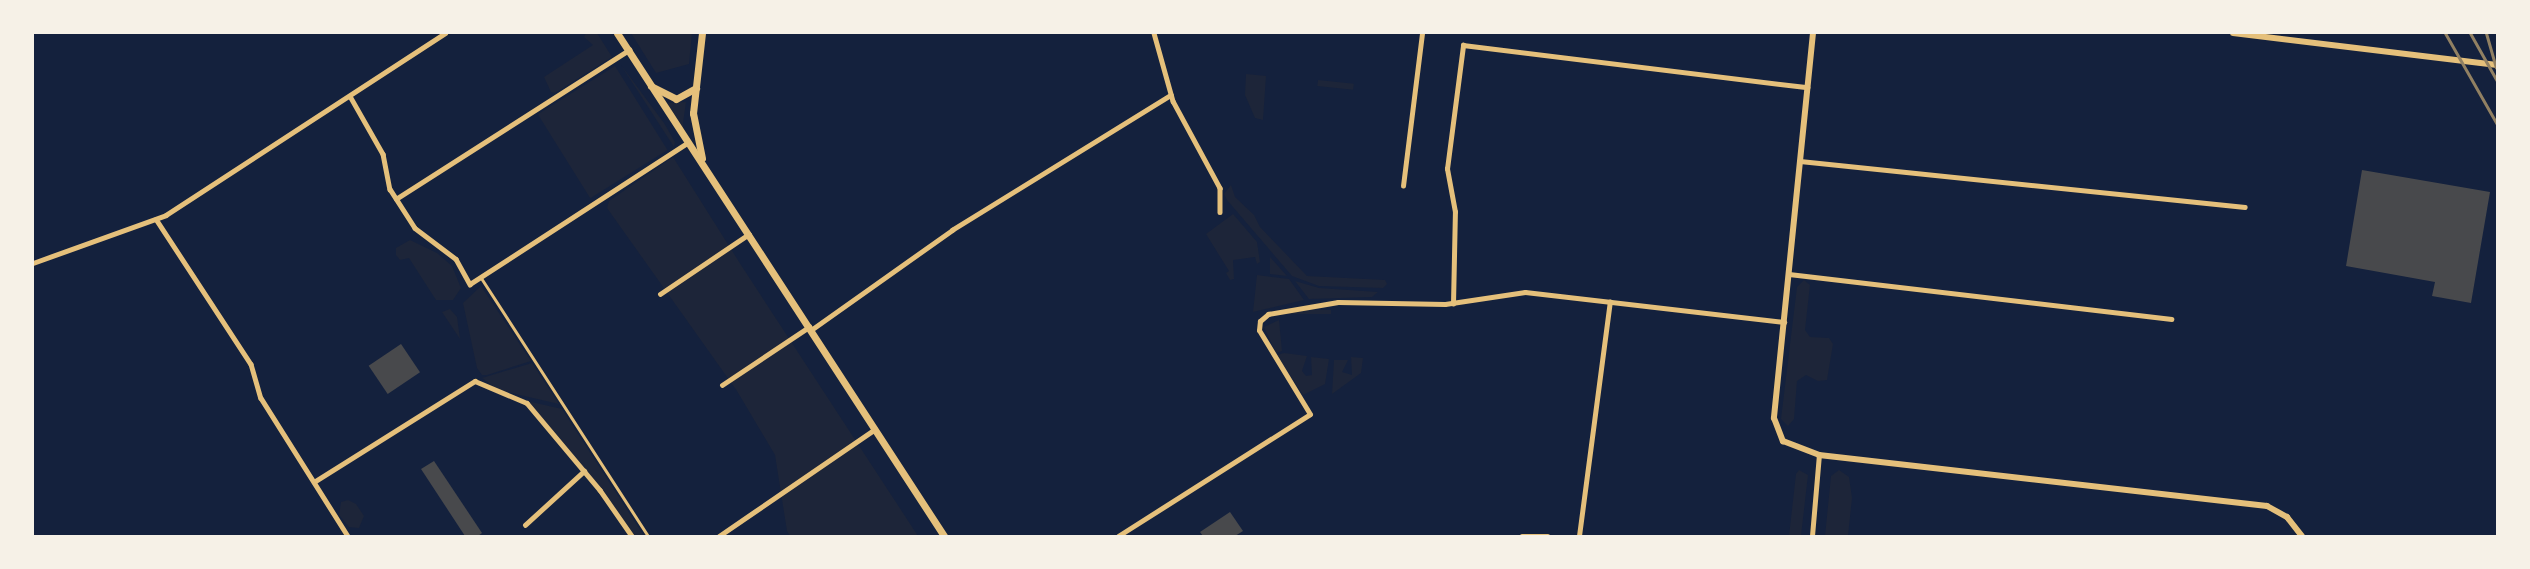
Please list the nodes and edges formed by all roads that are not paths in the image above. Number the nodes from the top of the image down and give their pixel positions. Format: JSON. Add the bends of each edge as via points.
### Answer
{"nodes":[{"id":1,"x":445,"y":33,"type":"edge"},
{"id":2,"x":617,"y":33,"type":"edge"},
{"id":3,"x":702,"y":33,"type":"edge"},
{"id":4,"x":1154,"y":33,"type":"edge"},
{"id":5,"x":1422,"y":33,"type":"edge"},
{"id":6,"x":1813,"y":33,"type":"edge"},
{"id":7,"x":2233,"y":33,"type":"edge"},
{"id":8,"x":629,"y":50,"type":"junction"},
{"id":9,"x":2497,"y":65,"type":"edge"},
{"id":10,"x":650,"y":85,"type":"junction"},
{"id":11,"x":1807,"y":87,"type":"junction"},
{"id":12,"x":696,"y":88,"type":"junction"},
{"id":13,"x":1171,"y":95,"type":"junction"},
{"id":14,"x":350,"y":96,"type":"junction"},
{"id":15,"x":687,"y":143,"type":"junction"},
{"id":16,"x":1800,"y":161,"type":"junction"},
{"id":17,"x":704,"y":163,"type":"junction"},
{"id":18,"x":1403,"y":186,"type":"dead end"},
{"id":19,"x":396,"y":199,"type":"junction"},
{"id":20,"x":2245,"y":207,"type":"dead end"},
{"id":21,"x":1220,"y":212,"type":"dead end"},
{"id":22,"x":156,"y":219,"type":"junction"},
{"id":23,"x":749,"y":234,"type":"junction"},
{"id":24,"x":33,"y":263,"type":"edge"},
{"id":25,"x":1789,"y":274,"type":"junction"},
{"id":26,"x":482,"y":278,"type":"junction"},
{"id":27,"x":660,"y":294,"type":"dead end"},
{"id":28,"x":1610,"y":302,"type":"junction"},
{"id":29,"x":1453,"y":304,"type":"junction"},
{"id":30,"x":2171,"y":319,"type":"dead end"},
{"id":31,"x":1784,"y":322,"type":"junction"},
{"id":32,"x":810,"y":329,"type":"junction"},
{"id":33,"x":722,"y":385,"type":"dead end"},
{"id":34,"x":875,"y":429,"type":"junction"},
{"id":35,"x":1819,"y":455,"type":"junction"},
{"id":36,"x":584,"y":471,"type":"junction"},
{"id":37,"x":314,"y":482,"type":"junction"},
{"id":38,"x":525,"y":525,"type":"dead end"},
{"id":39,"x":941,"y":535,"type":"edge"},
{"id":40,"x":348,"y":536,"type":"edge"},
{"id":41,"x":632,"y":536,"type":"edge"},
{"id":42,"x":648,"y":536,"type":"edge"},
{"id":43,"x":719,"y":536,"type":"edge"},
{"id":44,"x":1118,"y":536,"type":"edge"},
{"id":45,"x":1522,"y":536,"type":"edge"},
{"id":46,"x":1548,"y":536,"type":"edge"},
{"id":47,"x":1579,"y":536,"type":"edge"},
{"id":48,"x":1812,"y":536,"type":"edge"},
{"id":49,"x":2302,"y":536,"type":"edge"}],
"edges":[{"from":1,"to":14,"type":"street"},
{"from":2,"to":8,"type":"main road"},
{"from":3,"to":12,"type":"main road"},
{"from":4,"to":13,"type":"street"},
{"from":5,"to":18,"type":"street"},
{"from":6,"to":11,"type":"main road"},
{"from":7,"to":9,"type":"main road"},
{"from":8,"to":10,"type":"main road"},
{"from":8,"to":19,"type":"street"},
{"from":10,"to":12,"type":"main road","via":[[676,99]]},
{"from":10,"to":15,"type":"main road"},
{"from":11,"to":16,"type":"main road"},
{"from":11,"to":29,"type":"street","via":[[1463,45],[1447,169],[1455,212]]},
{"from":12,"to":17,"type":"main road","via":[[693,126]]},
{"from":13,"to":21,"type":"street","via":[[1220,188]]},
{"from":13,"to":32,"type":"street","via":[[952,230]]},
{"from":14,"to":19,"type":"street","via":[[383,154],[386,179]]},
{"from":14,"to":22,"type":"street"},
{"from":15,"to":17,"type":"main road"},
{"from":15,"to":26,"type":"street"},
{"from":16,"to":20,"type":"street"},
{"from":16,"to":25,"type":"main road"},
{"from":17,"to":23,"type":"main road"},
{"from":19,"to":26,"type":"street","via":[[415,228],[456,259],[470,284]]},
{"from":22,"to":24,"type":"street"},
{"from":22,"to":37,"type":"street","via":[[251,364],[261,398]]},
{"from":23,"to":27,"type":"street"},
{"from":23,"to":32,"type":"main road"},
{"from":25,"to":30,"type":"street"},
{"from":25,"to":31,"type":"main road"},
{"from":26,"to":42,"type":"street"},
{"from":28,"to":29,"type":"street","via":[[1525,292]]},
{"from":28,"to":31,"type":"street"},
{"from":28,"to":47,"type":"street"},
{"from":29,"to":44,"type":"street","via":[[1310,305],[1269,314],[1260,321],[1260,330],[1310,414]]},
{"from":31,"to":35,"type":"main road","via":[[1774,418],[1783,441]]},
{"from":32,"to":33,"type":"street"},
{"from":32,"to":34,"type":"main road"},
{"from":34,"to":39,"type":"main road"},
{"from":34,"to":43,"type":"street"},
{"from":35,"to":48,"type":"street"},
{"from":35,"to":49,"type":"main road","via":[[2267,506],[2287,517]]},
{"from":36,"to":37,"type":"street","via":[[527,403],[475,381]]},
{"from":36,"to":38,"type":"street"},
{"from":36,"to":41,"type":"street"},
{"from":37,"to":40,"type":"street"},
{"from":45,"to":46,"type":"street"}]}
